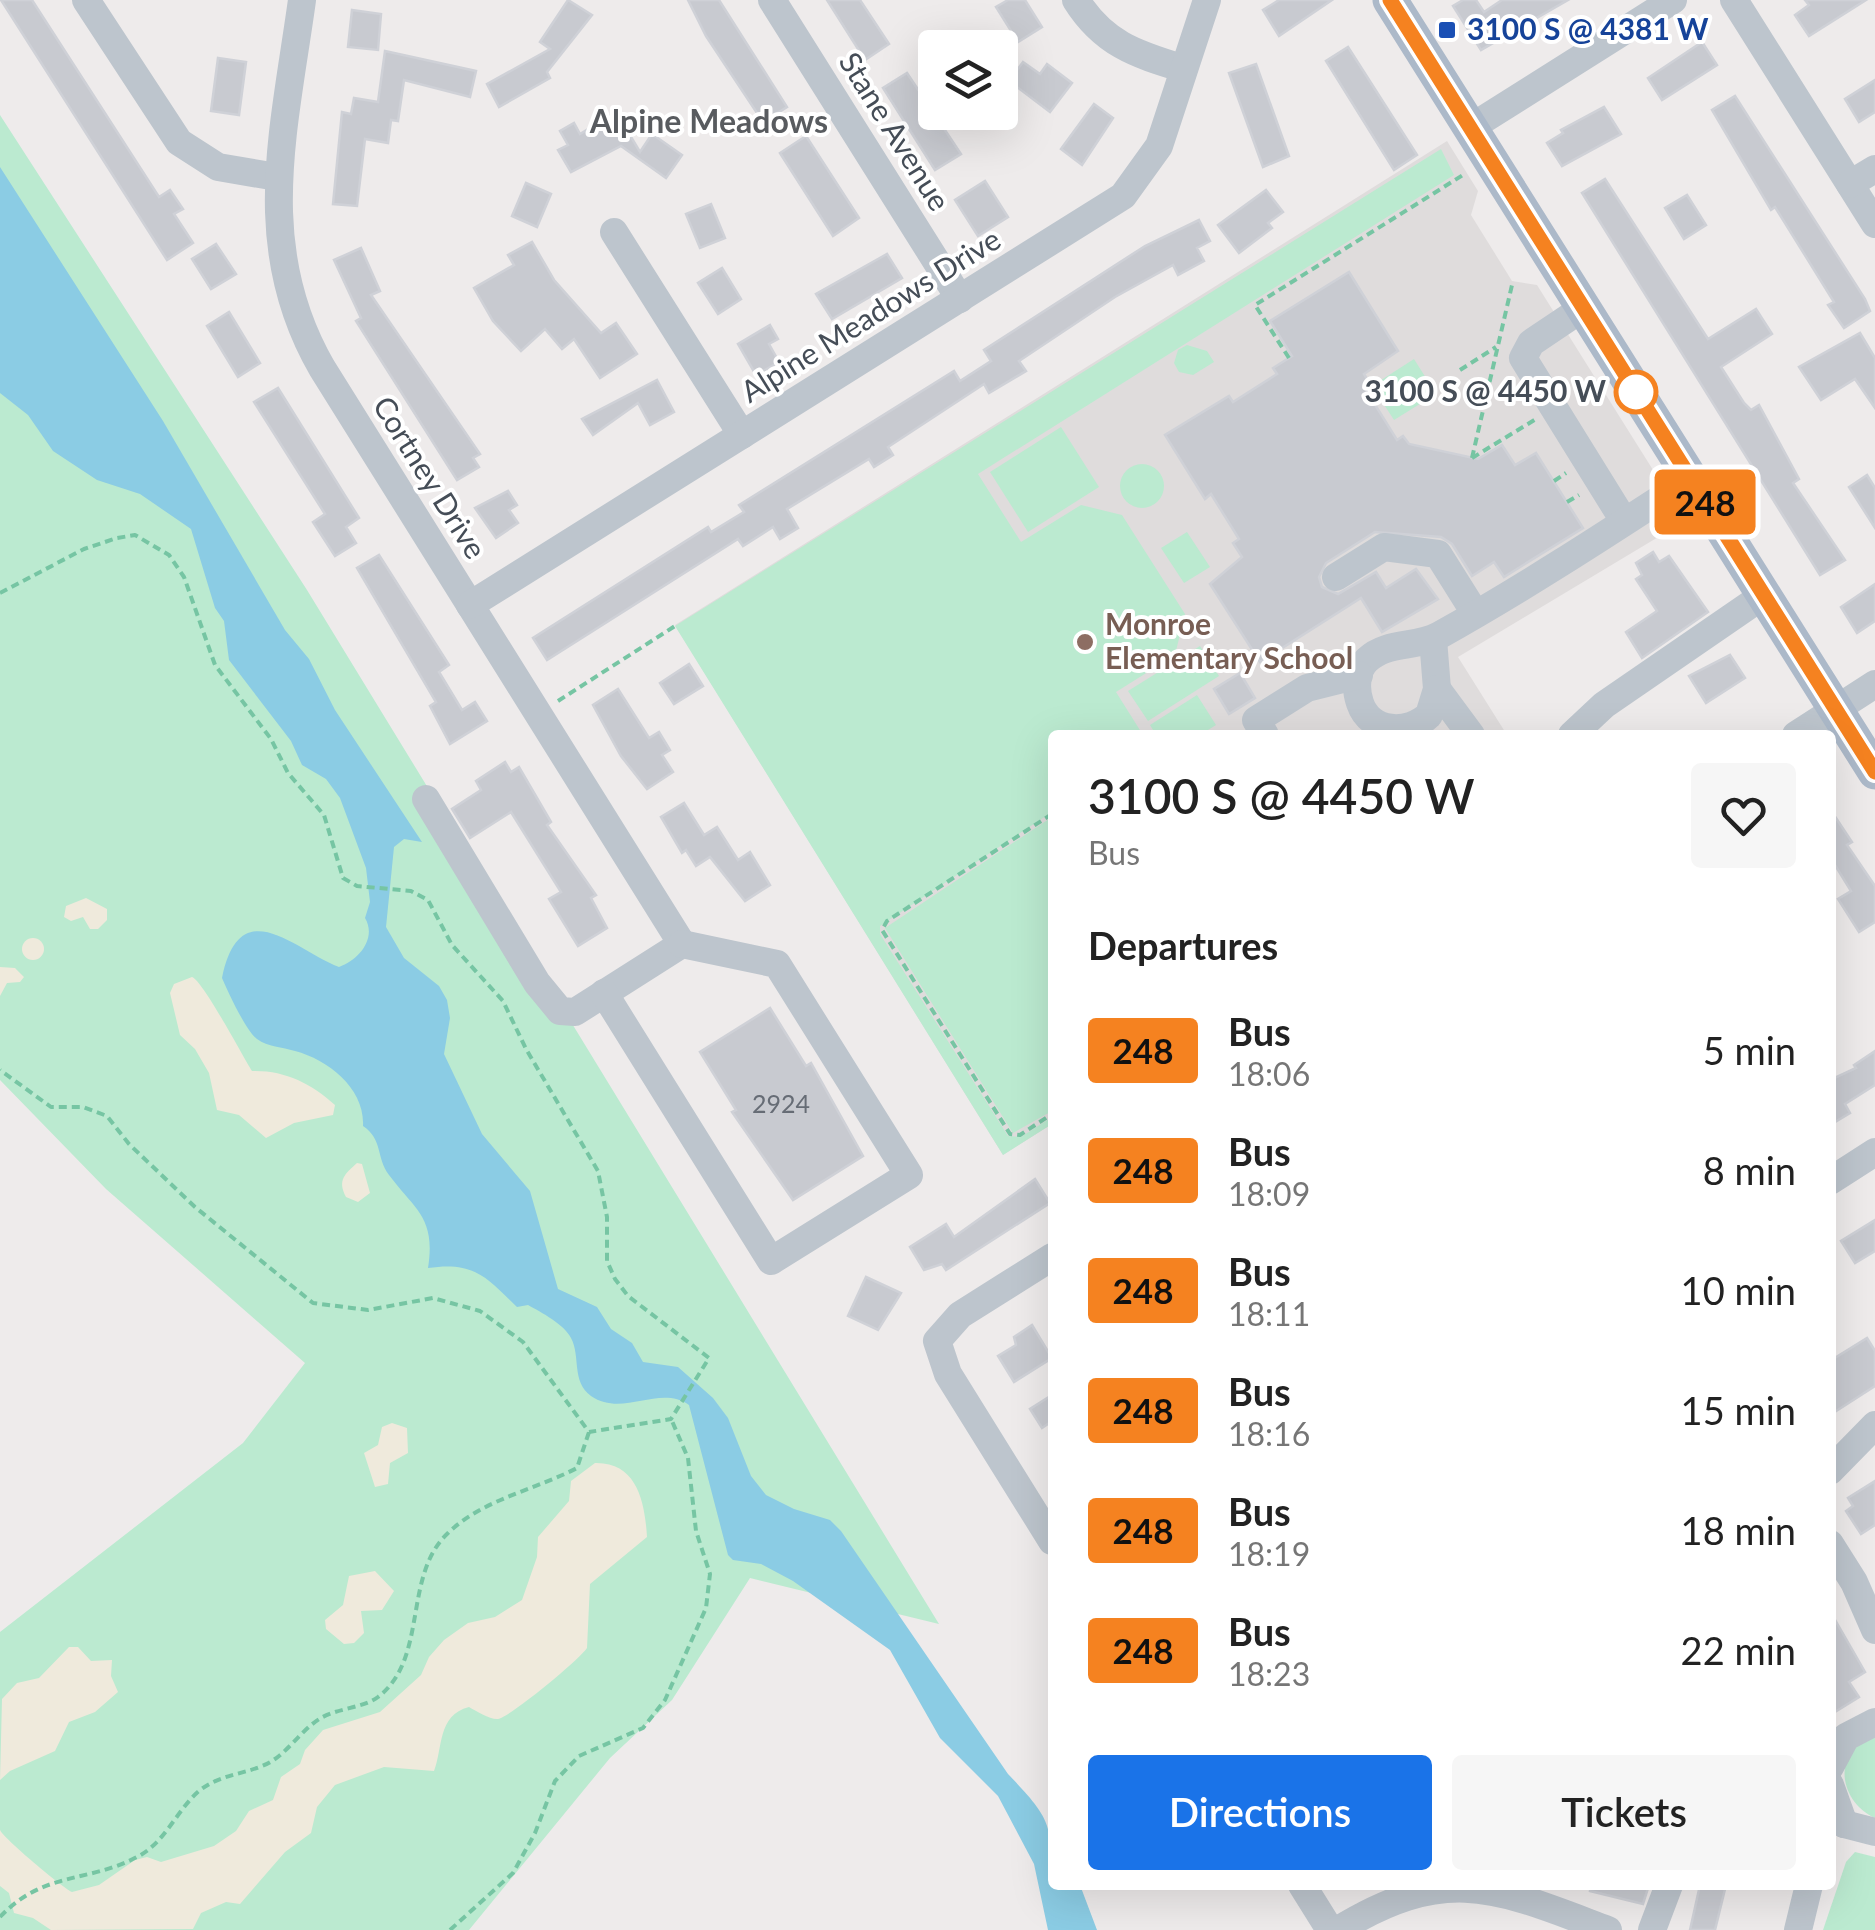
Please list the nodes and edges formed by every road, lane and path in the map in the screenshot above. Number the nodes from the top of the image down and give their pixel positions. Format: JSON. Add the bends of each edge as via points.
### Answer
{"nodes":[{"id":1,"x":86,"y":0,"type":"edge"},
{"id":2,"x":302,"y":0,"type":"edge"},
{"id":3,"x":772,"y":0,"type":"edge"},
{"id":4,"x":1076,"y":0,"type":"edge"},
{"id":5,"x":1207,"y":0,"type":"edge"},
{"id":6,"x":1390,"y":0,"type":"edge"},
{"id":7,"x":1673,"y":0,"type":"edge"},
{"id":8,"x":1734,"y":0,"type":"edge"},
{"id":9,"x":1182,"y":68,"type":"junction"},
{"id":10,"x":1470,"y":128,"type":"junction"},
{"id":11,"x":1875,"y":168,"type":"edge"},
{"id":12,"x":1462,"y":175,"type":"dead end"},
{"id":13,"x":278,"y":177,"type":"junction"},
{"id":14,"x":1850,"y":184,"type":"junction"},
{"id":15,"x":1875,"y":224,"type":"edge"},
{"id":16,"x":614,"y":232,"type":"dead end"},
{"id":17,"x":1512,"y":284,"type":"dead end"},
{"id":18,"x":960,"y":299,"type":"junction"},
{"id":19,"x":1583,"y":308,"type":"junction"},
{"id":20,"x":1510,"y":339,"type":"dead end"},
{"id":21,"x":1498,"y":346,"type":"junction"},
{"id":22,"x":1289,"y":358,"type":"dead end"},
{"id":23,"x":1460,"y":370,"type":"dead end"},
{"id":24,"x":1542,"y":416,"type":"dead end"},
{"id":25,"x":742,"y":435,"type":"junction"},
{"id":26,"x":1574,"y":468,"type":"dead end"},
{"id":27,"x":1691,"y":479,"type":"junction"},
{"id":28,"x":1554,"y":481,"type":"dead end"},
{"id":29,"x":1588,"y":490,"type":"dead end"},
{"id":30,"x":1567,"y":502,"type":"dead end"},
{"id":31,"x":1624,"y":521,"type":"junction"},
{"id":32,"x":1336,"y":577,"type":"dead end"},
{"id":33,"x":0,"y":593,"type":"edge"},
{"id":34,"x":1764,"y":595,"type":"junction"},
{"id":35,"x":470,"y":605,"type":"junction"},
{"id":36,"x":1475,"y":613,"type":"junction"},
{"id":37,"x":675,"y":626,"type":"dead end"},
{"id":38,"x":1433,"y":639,"type":"junction"},
{"id":39,"x":1358,"y":676,"type":"junction"},
{"id":40,"x":1875,"y":684,"type":"edge"},
{"id":41,"x":1437,"y":689,"type":"junction"},
{"id":42,"x":554,"y":703,"type":"dead end"},
{"id":43,"x":1836,"y":709,"type":"junction"},
{"id":44,"x":1262,"y":730,"type":"edge"},
{"id":45,"x":1467,"y":730,"type":"edge"},
{"id":46,"x":1578,"y":730,"type":"edge"},
{"id":47,"x":1804,"y":730,"type":"edge"},
{"id":48,"x":1875,"y":772,"type":"edge"},
{"id":49,"x":426,"y":800,"type":"dead end"},
{"id":50,"x":1048,"y":817,"type":"edge"},
{"id":51,"x":682,"y":944,"type":"junction"},
{"id":52,"x":604,"y":994,"type":"junction"},
{"id":53,"x":0,"y":1070,"type":"edge"},
{"id":54,"x":1048,"y":1117,"type":"edge"},
{"id":55,"x":1875,"y":1152,"type":"edge"},
{"id":56,"x":1836,"y":1176,"type":"edge"},
{"id":57,"x":1048,"y":1260,"type":"edge"},
{"id":58,"x":671,"y":1419,"type":"junction"},
{"id":59,"x":1875,"y":1425,"type":"edge"},
{"id":60,"x":588,"y":1432,"type":"junction"},
{"id":61,"x":1836,"y":1465,"type":"edge"},
{"id":62,"x":1048,"y":1536,"type":"edge"},
{"id":63,"x":1836,"y":1554,"type":"edge"},
{"id":64,"x":1875,"y":1630,"type":"edge"},
{"id":65,"x":1875,"y":1722,"type":"edge"},
{"id":66,"x":1836,"y":1756,"type":"edge"},
{"id":67,"x":1875,"y":1832,"type":"edge"},
{"id":68,"x":1837,"y":1833,"type":"edge"},
{"id":69,"x":1305,"y":1890,"type":"edge"},
{"id":70,"x":1438,"y":1890,"type":"edge"},
{"id":71,"x":1484,"y":1890,"type":"edge"},
{"id":72,"x":1667,"y":1890,"type":"edge"},
{"id":73,"x":1808,"y":1890,"type":"edge"},
{"id":74,"x":0,"y":1917,"type":"edge"},
{"id":75,"x":450,"y":1930,"type":"edge"},
{"id":76,"x":1330,"y":1930,"type":"edge"},
{"id":77,"x":1338,"y":1930,"type":"edge"},
{"id":78,"x":1608,"y":1930,"type":"edge"},
{"id":79,"x":1652,"y":1930,"type":"edge"},
{"id":80,"x":1798,"y":1930,"type":"edge"}],
"edges":[{"from":1,"to":13,"type":"street","via":[[179,142],[218,166]]},
{"from":2,"to":13,"type":"street","name":"Cortney Drive"},
{"from":3,"to":18,"type":"street","name":"Stane Avenue"},
{"from":4,"to":9,"type":"street","via":[[1110,41]]},
{"from":5,"to":9,"type":"street","name":"Alpine Meadows Drive"},
{"from":6,"to":10,"type":"main road"},
{"from":7,"to":10,"type":"street"},
{"from":8,"to":14,"type":"street"},
{"from":9,"to":18,"type":"street","name":"Alpine Meadows Drive","via":[[1159,146],[1137,182]]},
{"from":10,"to":19,"type":"main road"},
{"from":11,"to":14,"type":"street"},
{"from":12,"to":22,"type":"path","via":[[1256,305]]},
{"from":13,"to":35,"type":"street","name":"Cortney Drive","via":[[282,267],[296,319]]},
{"from":14,"to":15,"type":"street"},
{"from":16,"to":25,"type":"street"},
{"from":17,"to":21,"type":"path"},
{"from":18,"to":25,"type":"street","name":"Alpine Meadows Drive"},
{"from":19,"to":27,"type":"main road"},
{"from":19,"to":31,"type":"street","via":[[1532,343],[1524,358]]},
{"from":20,"to":21,"type":"path"},
{"from":21,"to":23,"type":"path"},
{"from":21,"to":24,"type":"path","via":[[1472,458]]},
{"from":25,"to":35,"type":"street","name":"Alpine Meadows Drive"},
{"from":26,"to":28,"type":"path"},
{"from":27,"to":31,"type":"street"},
{"from":27,"to":34,"type":"main road"},
{"from":29,"to":30,"type":"path"},
{"from":31,"to":36,"type":"street"},
{"from":32,"to":36,"type":"street","via":[[1384,547],[1438,554]]},
{"from":33,"to":58,"type":"path","via":[[84,549],[136,536],[154,542],[184,577],[214,665],[324,815],[343,878],[428,900],[452,946],[503,1001],[598,1171],[615,1279],[708,1358]]},
{"from":34,"to":43,"type":"main road"},
{"from":34,"to":46,"type":"street"},
{"from":35,"to":51,"type":"street","name":"Cortney Drive"},
{"from":36,"to":38,"type":"street"},
{"from":37,"to":42,"type":"path"},
{"from":38,"to":39,"type":"street","via":[[1386,648],[1362,664]]},
{"from":38,"to":41,"type":"street"},
{"from":39,"to":41,"type":"street","via":[[1362,710],[1393,729],[1423,721]]},
{"from":39,"to":44,"type":"street","via":[[1308,688],[1256,720]]},
{"from":40,"to":43,"type":"street"},
{"from":41,"to":45,"type":"street"},
{"from":43,"to":47,"type":"street"},
{"from":43,"to":48,"type":"main road"},
{"from":49,"to":52,"type":"street","via":[[560,1012],[576,1012]]},
{"from":50,"to":54,"type":"path","via":[[882,930],[1010,1134],[1020,1135]]},
{"from":51,"to":52,"type":"street"},
{"from":51,"to":52,"type":"street","via":[[777,964],[909,1175],[771,1261]]},
{"from":53,"to":60,"type":"path","via":[[51,1108],[84,1107],[107,1116],[195,1207],[313,1303],[368,1310],[433,1298],[492,1318],[523,1342]]},
{"from":55,"to":56,"type":"street"},
{"from":57,"to":62,"type":"street","via":[[960,1315],[937,1340],[948,1374]]},
{"from":58,"to":60,"type":"path"},
{"from":58,"to":75,"type":"path","via":[[688,1458],[696,1531],[710,1574],[706,1608],[665,1700],[643,1728],[579,1756],[555,1781],[513,1873]]},
{"from":59,"to":61,"type":"street"},
{"from":60,"to":74,"type":"path","via":[[577,1468],[508,1495],[448,1532],[429,1560],[404,1664],[392,1686],[372,1701],[317,1720],[274,1760],[199,1792],[140,1856],[36,1888]]},
{"from":63,"to":64,"type":"street"},
{"from":65,"to":66,"type":"street","via":[[1846,1737]]},
{"from":67,"to":68,"type":"street"},
{"from":69,"to":76,"type":"street"},
{"from":70,"to":77,"type":"street","via":[[1392,1900]]},
{"from":71,"to":78,"type":"street"},
{"from":72,"to":79,"type":"street"},
{"from":73,"to":80,"type":"street"}]}
